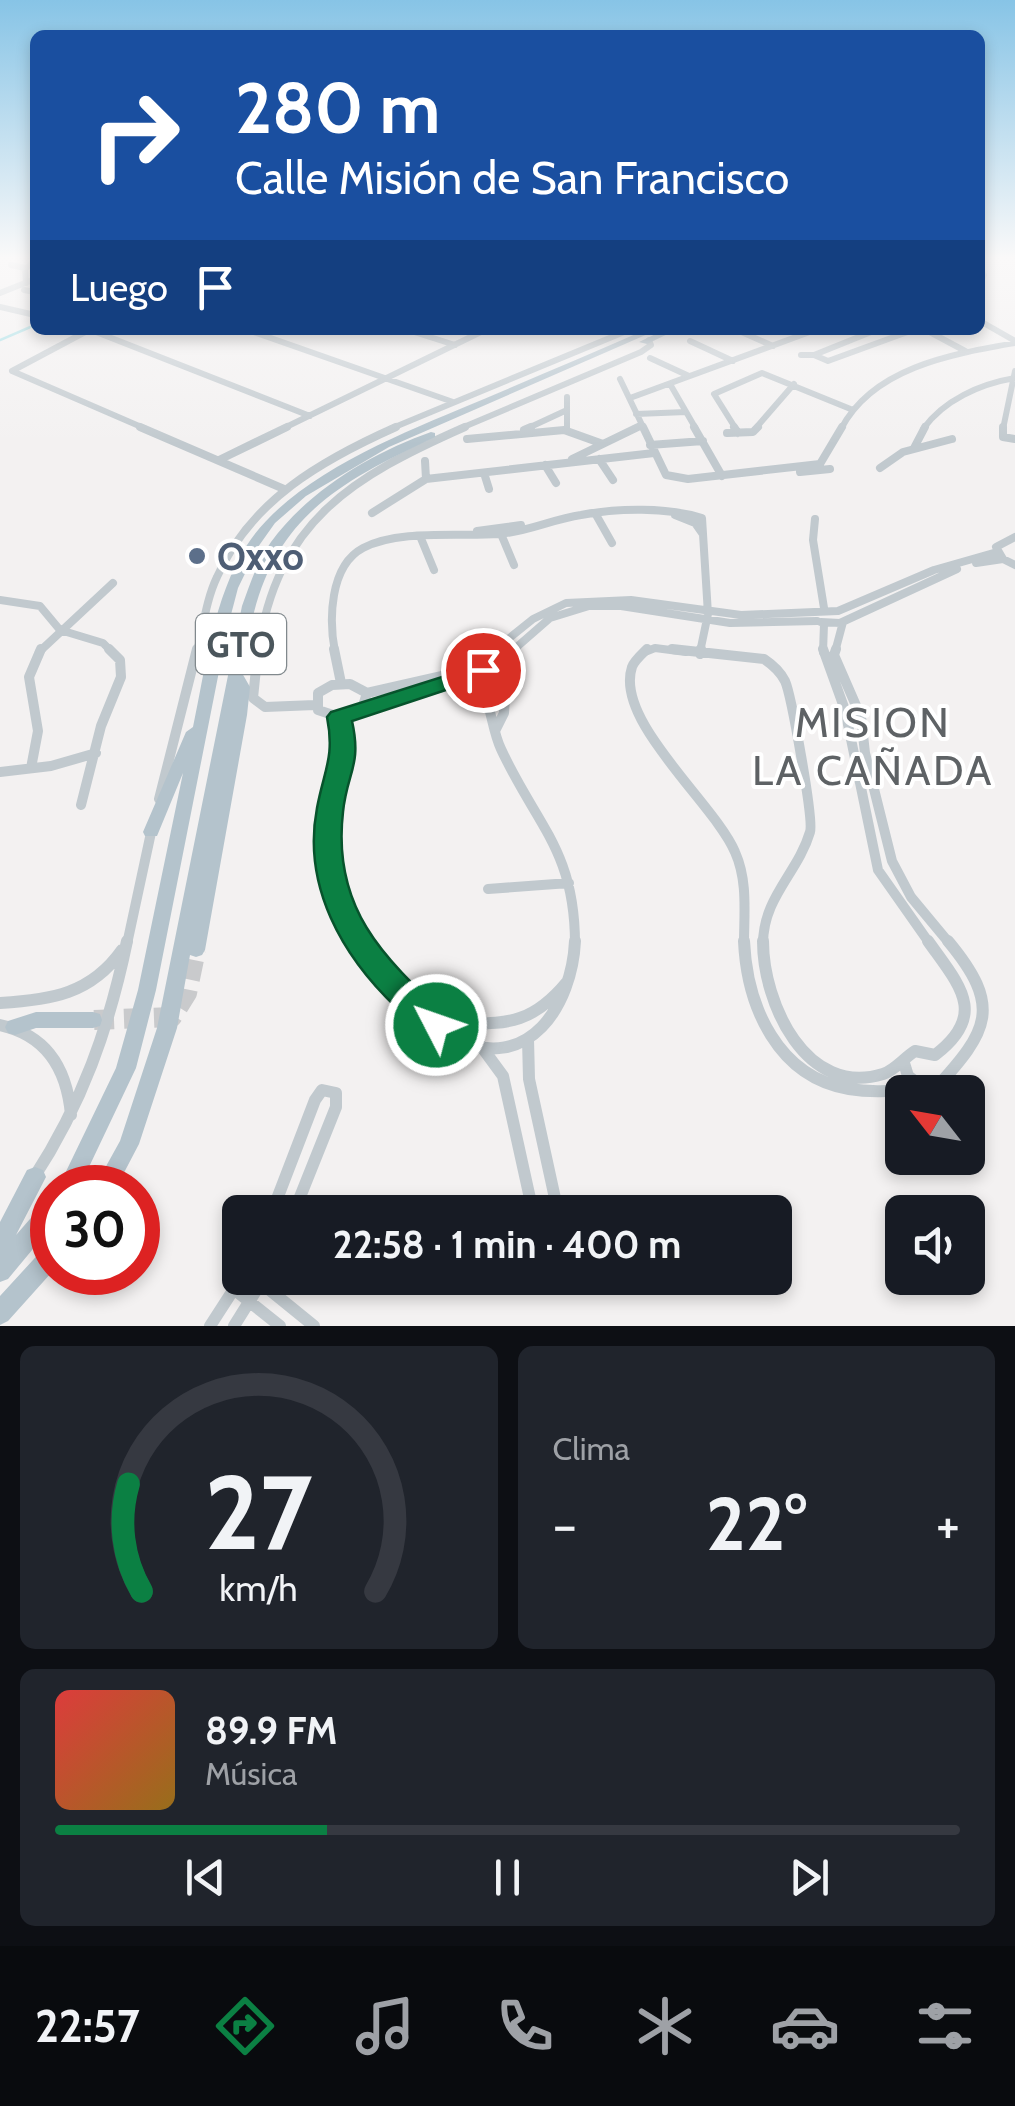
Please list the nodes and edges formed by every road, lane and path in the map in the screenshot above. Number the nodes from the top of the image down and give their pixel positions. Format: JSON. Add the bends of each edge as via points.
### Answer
{"nodes":[{"id":1,"x":985,"y":325,"type":"edge"},
{"id":2,"x":80,"y":335,"type":"edge"},
{"id":3,"x":103,"y":335,"type":"edge"},
{"id":4,"x":262,"y":335,"type":"edge"},
{"id":5,"x":424,"y":335,"type":"edge"},
{"id":6,"x":476,"y":335,"type":"edge"},
{"id":7,"x":616,"y":335,"type":"edge"},
{"id":8,"x":651,"y":335,"type":"edge"},
{"id":9,"x":748,"y":335,"type":"edge"},
{"id":10,"x":800,"y":335,"type":"edge"},
{"id":11,"x":864,"y":335,"type":"edge"},
{"id":12,"x":901,"y":335,"type":"edge"},
{"id":13,"x":935,"y":335,"type":"edge"},
{"id":14,"x":690,"y":342,"type":"dead end"},
{"id":15,"x":1015,"y":342,"type":"edge"},
{"id":16,"x":455,"y":345,"type":"junction"},
{"id":17,"x":773,"y":346,"type":"junction"},
{"id":18,"x":966,"y":352,"type":"junction"},
{"id":19,"x":801,"y":355,"type":"dead end"},
{"id":20,"x":814,"y":355,"type":"junction"},
{"id":21,"x":650,"y":358,"type":"dead end"},
{"id":22,"x":733,"y":361,"type":"junction"},
{"id":23,"x":688,"y":376,"type":"junction"},
{"id":24,"x":387,"y":379,"type":"junction"},
{"id":25,"x":620,"y":379,"type":"dead end"},
{"id":26,"x":1013,"y":383,"type":"edge"},
{"id":27,"x":670,"y":384,"type":"junction"},
{"id":28,"x":794,"y":384,"type":"junction"},
{"id":29,"x":983,"y":388,"type":"joint"},
{"id":30,"x":567,"y":397,"type":"dead end"},
{"id":31,"x":630,"y":398,"type":"junction"},
{"id":32,"x":454,"y":402,"type":"junction"},
{"id":33,"x":567,"y":410,"type":"junction"},
{"id":34,"x":853,"y":410,"type":"junction"},
{"id":35,"x":686,"y":412,"type":"junction"},
{"id":36,"x":636,"y":414,"type":"junction"},
{"id":37,"x":310,"y":416,"type":"junction"},
{"id":38,"x":642,"y":425,"type":"junction"},
{"id":39,"x":923,"y":427,"type":"junction"},
{"id":40,"x":566,"y":430,"type":"junction"},
{"id":41,"x":519,"y":433,"type":"junction"},
{"id":42,"x":727,"y":433,"type":"dead end"},
{"id":43,"x":738,"y":433,"type":"junction"},
{"id":44,"x":952,"y":439,"type":"dead end"},
{"id":45,"x":1015,"y":439,"type":"edge"},
{"id":46,"x":466,"y":440,"type":"dead end"},
{"id":47,"x":942,"y":440,"type":"junction"},
{"id":48,"x":703,"y":441,"type":"junction"},
{"id":49,"x":602,"y":444,"type":"junction"},
{"id":50,"x":914,"y":448,"type":"junction"},
{"id":51,"x":652,"y":449,"type":"junction"},
{"id":52,"x":599,"y":459,"type":"junction"},
{"id":53,"x":218,"y":460,"type":"junction"},
{"id":54,"x":425,"y":460,"type":"dead end"},
{"id":55,"x":562,"y":464,"type":"junction"},
{"id":56,"x":545,"y":465,"type":"junction"},
{"id":57,"x":880,"y":468,"type":"dead end"},
{"id":58,"x":763,"y":471,"type":"joint"},
{"id":59,"x":484,"y":473,"type":"junction"},
{"id":60,"x":722,"y":476,"type":"junction"},
{"id":61,"x":671,"y":478,"type":"joint"},
{"id":62,"x":426,"y":480,"type":"junction"},
{"id":63,"x":613,"y":480,"type":"dead end"},
{"id":64,"x":556,"y":483,"type":"dead end"},
{"id":65,"x":413,"y":487,"type":"junction"},
{"id":66,"x":284,"y":489,"type":"junction"},
{"id":67,"x":489,"y":489,"type":"dead end"},
{"id":68,"x":424,"y":493,"type":"dead end"},
{"id":69,"x":372,"y":512,"type":"dead end"},
{"id":70,"x":663,"y":512,"type":"joint"},
{"id":71,"x":595,"y":514,"type":"junction"},
{"id":72,"x":814,"y":519,"type":"dead end"},
{"id":73,"x":524,"y":525,"type":"junction"},
{"id":74,"x":477,"y":532,"type":"junction"},
{"id":75,"x":501,"y":534,"type":"junction"},
{"id":76,"x":420,"y":536,"type":"junction"},
{"id":77,"x":1015,"y":538,"type":"edge"},
{"id":78,"x":612,"y":543,"type":"dead end"},
{"id":79,"x":1000,"y":556,"type":"junction"},
{"id":80,"x":514,"y":565,"type":"dead end"},
{"id":81,"x":1015,"y":565,"type":"edge"},
{"id":82,"x":434,"y":570,"type":"dead end"},
{"id":83,"x":918,"y":582,"type":"junction"},
{"id":84,"x":114,"y":583,"type":"dead end"},
{"id":85,"x":888,"y":591,"type":"junction"},
{"id":86,"x":899,"y":599,"type":"junction"},
{"id":87,"x":0,"y":600,"type":"edge"},
{"id":88,"x":824,"y":608,"type":"junction"},
{"id":89,"x":549,"y":612,"type":"junction"},
{"id":90,"x":708,"y":617,"type":"junction"},
{"id":91,"x":842,"y":617,"type":"junction"},
{"id":92,"x":819,"y":620,"type":"junction"},
{"id":93,"x":60,"y":630,"type":"junction"},
{"id":94,"x":242,"y":637,"type":"junction"},
{"id":95,"x":261,"y":648,"type":"junction"},
{"id":96,"x":508,"y":654,"type":"junction"},
{"id":97,"x":700,"y":654,"type":"junction"},
{"id":98,"x":235,"y":673,"type":"junction"},
{"id":99,"x":444,"y":675,"type":"junction"},
{"id":100,"x":458,"y":682,"type":"junction"},
{"id":101,"x":341,"y":683,"type":"junction"},
{"id":102,"x":401,"y":692,"type":"junction"},
{"id":103,"x":207,"y":699,"type":"junction"},
{"id":104,"x":367,"y":699,"type":"junction"},
{"id":105,"x":315,"y":705,"type":"junction"},
{"id":106,"x":339,"y":717,"type":"junction"},
{"id":107,"x":496,"y":731,"type":"junction"},
{"id":108,"x":96,"y":753,"type":"junction"},
{"id":109,"x":0,"y":768,"type":"edge"},
{"id":110,"x":31,"y":768,"type":"junction"},
{"id":111,"x":81,"y":806,"type":"dead end"},
{"id":112,"x":151,"y":832,"type":"junction"},
{"id":113,"x":569,"y":883,"type":"junction"},
{"id":114,"x":488,"y":889,"type":"dead end"},
{"id":115,"x":128,"y":941,"type":"junction"},
{"id":116,"x":196,"y":950,"type":"tunnel mouth"},
{"id":117,"x":569,"y":980,"type":"junction"},
{"id":118,"x":0,"y":1003,"type":"edge"},
{"id":119,"x":94,"y":1020,"type":"tunnel mouth"},
{"id":120,"x":436,"y":1025,"type":"junction"},
{"id":121,"x":7,"y":1026,"type":"edge"},
{"id":122,"x":528,"y":1039,"type":"junction"},
{"id":123,"x":479,"y":1045,"type":"junction"},
{"id":124,"x":936,"y":1055,"type":"junction"},
{"id":125,"x":904,"y":1063,"type":"junction"},
{"id":126,"x":948,"y":1070,"type":"junction"},
{"id":127,"x":908,"y":1075,"type":"edge"},
{"id":128,"x":946,"y":1075,"type":"edge"},
{"id":129,"x":885,"y":1091,"type":"edge"},
{"id":130,"x":71,"y":1121,"type":"junction"},
{"id":131,"x":43,"y":1165,"type":"edge"},
{"id":132,"x":79,"y":1165,"type":"edge"},
{"id":133,"x":117,"y":1165,"type":"edge"},
{"id":134,"x":30,"y":1183,"type":"edge"},
{"id":135,"x":30,"y":1187,"type":"edge"},
{"id":136,"x":279,"y":1195,"type":"edge"},
{"id":137,"x":301,"y":1195,"type":"edge"},
{"id":138,"x":530,"y":1195,"type":"edge"},
{"id":139,"x":554,"y":1195,"type":"edge"},
{"id":140,"x":0,"y":1220,"type":"edge"},
{"id":141,"x":30,"y":1235,"type":"edge"},
{"id":142,"x":0,"y":1244,"type":"edge"},
{"id":143,"x":0,"y":1270,"type":"edge"},
{"id":144,"x":30,"y":1280,"type":"edge"},
{"id":145,"x":231,"y":1295,"type":"edge"},
{"id":146,"x":245,"y":1295,"type":"edge"},
{"id":147,"x":253,"y":1295,"type":"edge"},
{"id":148,"x":279,"y":1295,"type":"edge"},
{"id":149,"x":250,"y":1302,"type":"junction"},
{"id":150,"x":0,"y":1313,"type":"edge"},
{"id":151,"x":210,"y":1326,"type":"edge"},
{"id":152,"x":234,"y":1326,"type":"edge"},
{"id":153,"x":280,"y":1326,"type":"edge"},
{"id":154,"x":314,"y":1326,"type":"edge"}],
"edges":[{"from":1,"to":15,"type":"street"},
{"from":2,"to":53,"type":"street","via":[[12,370]]},
{"from":3,"to":37,"type":"street"},
{"from":4,"to":24,"type":"street"},
{"from":5,"to":16,"type":"street"},
{"from":6,"to":16,"type":"street"},
{"from":7,"to":32,"type":"street"},
{"from":8,"to":94,"type":"main road","number":"GTO","via":[[332,486],[290,522],[269,552]]},
{"from":8,"to":95,"type":"street","via":[[651,345],[640,352],[404,456],[335,498],[285,557]]},
{"from":8,"to":103,"type":"main road","number":"GTO","via":[[385,445],[302,494],[263,531],[236,576]]},
{"from":9,"to":17,"type":"street"},
{"from":10,"to":17,"type":"street"},
{"from":11,"to":20,"type":"street"},
{"from":12,"to":20,"type":"street","via":[[830,364]]},
{"from":13,"to":18,"type":"street"},
{"from":14,"to":22,"type":"street"},
{"from":15,"to":18,"type":"street"},
{"from":16,"to":24,"type":"street"},
{"from":17,"to":22,"type":"street"},
{"from":18,"to":34,"type":"street","via":[[884,384]]},
{"from":19,"to":20,"type":"street"},
{"from":21,"to":23,"type":"street"},
{"from":22,"to":23,"type":"street"},
{"from":23,"to":27,"type":"street"},
{"from":24,"to":32,"type":"street"},
{"from":24,"to":37,"type":"street"},
{"from":25,"to":31,"type":"street"},
{"from":26,"to":29,"type":"street"},
{"from":26,"to":45,"type":"street","via":[[1002,434]]},
{"from":27,"to":31,"type":"street"},
{"from":27,"to":35,"type":"street"},
{"from":28,"to":34,"type":"street"},
{"from":28,"to":43,"type":"street","via":[[753,432]]},
{"from":28,"to":43,"type":"street","via":[[763,370],[714,394]]},
{"from":29,"to":39,"type":"street"},
{"from":30,"to":33,"type":"street"},
{"from":31,"to":36,"type":"street"},
{"from":32,"to":66,"type":"street","via":[[354,446]]},
{"from":33,"to":40,"type":"street"},
{"from":33,"to":41,"type":"street"},
{"from":34,"to":58,"type":"street","via":[[832,445],[830,469]]},
{"from":35,"to":36,"type":"street"},
{"from":35,"to":48,"type":"street"},
{"from":36,"to":38,"type":"street"},
{"from":37,"to":53,"type":"street"},
{"from":38,"to":49,"type":"street"},
{"from":38,"to":51,"type":"street"},
{"from":39,"to":47,"type":"street"},
{"from":39,"to":50,"type":"street"},
{"from":40,"to":41,"type":"street"},
{"from":40,"to":49,"type":"street"},
{"from":41,"to":46,"type":"street"},
{"from":42,"to":43,"type":"street"},
{"from":44,"to":47,"type":"street"},
{"from":47,"to":50,"type":"street"},
{"from":48,"to":51,"type":"street"},
{"from":48,"to":60,"type":"street"},
{"from":49,"to":55,"type":"street"},
{"from":50,"to":57,"type":"street"},
{"from":51,"to":52,"type":"street"},
{"from":51,"to":61,"type":"street"},
{"from":52,"to":55,"type":"street"},
{"from":52,"to":63,"type":"street"},
{"from":53,"to":66,"type":"street"},
{"from":54,"to":62,"type":"street"},
{"from":55,"to":56,"type":"street"},
{"from":56,"to":59,"type":"street"},
{"from":56,"to":64,"type":"street"},
{"from":58,"to":60,"type":"street"},
{"from":59,"to":62,"type":"street"},
{"from":59,"to":67,"type":"street"},
{"from":60,"to":61,"type":"street"},
{"from":62,"to":65,"type":"street"},
{"from":65,"to":68,"type":"street"},
{"from":65,"to":69,"type":"street"},
{"from":66,"to":112,"type":"street","via":[[243,528],[222,560]]},
{"from":70,"to":71,"type":"street"},
{"from":70,"to":90,"type":"street","via":[[689,520],[702,533]]},
{"from":71,"to":73,"type":"street"},
{"from":71,"to":78,"type":"street"},
{"from":72,"to":88,"type":"street","via":[[810,535],[824,579]]},
{"from":73,"to":74,"type":"street"},
{"from":73,"to":75,"type":"street"},
{"from":74,"to":75,"type":"street"},
{"from":74,"to":76,"type":"street"},
{"from":75,"to":80,"type":"street"},
{"from":76,"to":82,"type":"street"},
{"from":76,"to":101,"type":"street","via":[[370,544],[346,561],[327,626]]},
{"from":77,"to":79,"type":"street","via":[[1000,542]]},
{"from":79,"to":81,"type":"street"},
{"from":79,"to":83,"type":"street"},
{"from":83,"to":85,"type":"street"},
{"from":83,"to":86,"type":"street"},
{"from":84,"to":93,"type":"street"},
{"from":85,"to":86,"type":"street"},
{"from":85,"to":91,"type":"street"},
{"from":86,"to":91,"type":"street"},
{"from":87,"to":93,"type":"street","via":[[40,606]]},
{"from":88,"to":91,"type":"street"},
{"from":88,"to":92,"type":"street"},
{"from":89,"to":90,"type":"street","via":[[614,605]]},
{"from":89,"to":96,"type":"street"},
{"from":89,"to":99,"type":"street","via":[[484,658]]},
{"from":90,"to":92,"type":"street"},
{"from":90,"to":97,"type":"street"},
{"from":91,"to":92,"type":"street"},
{"from":91,"to":126,"type":"street","via":[[834,655],[862,717],[892,860],[911,898],[968,965],[982,996],[976,1044]]},
{"from":92,"to":124,"type":"street","via":[[822,656],[845,710],[878,870],[962,989],[966,1019],[956,1039]]},
{"from":93,"to":108,"type":"street","via":[[103,643],[122,665]]},
{"from":93,"to":110,"type":"street","via":[[31,668],[38,731]]},
{"from":94,"to":95,"type":"main road"},
{"from":94,"to":98,"type":"main road","number":"GTO"},
{"from":95,"to":105,"type":"street","via":[[256,703]]},
{"from":96,"to":100,"type":"street"},
{"from":96,"to":107,"type":"street","via":[[504,713]]},
{"from":97,"to":125,"type":"street","via":[[762,659],[781,673],[793,698],[812,824],[772,894],[763,932],[768,984],[787,1032],[806,1055],[847,1076],[877,1076]]},
{"from":97,"to":129,"type":"street","via":[[645,649],[637,658],[631,695],[643,726],[712,812],[744,869],[745,972],[764,1028],[792,1064],[830,1085]]},
{"from":98,"to":116,"type":"main road","via":[[243,687],[240,715]]},
{"from":98,"to":133,"type":"main road","number":"GTO","via":[[167,1028]]},
{"from":99,"to":100,"type":"street"},
{"from":99,"to":102,"type":"street"},
{"from":100,"to":102,"type":"street"},
{"from":100,"to":107,"type":"street","via":[[485,696]]},
{"from":101,"to":104,"type":"street","via":[[358,686]]},
{"from":101,"to":105,"type":"street","via":[[318,693]]},
{"from":102,"to":104,"type":"street"},
{"from":103,"to":112,"type":"main road"},
{"from":103,"to":132,"type":"main road","number":"GTO","via":[[126,1068]]},
{"from":104,"to":106,"type":"street"},
{"from":105,"to":106,"type":"street"},
{"from":106,"to":120,"type":"street","via":[[346,751],[327,845],[338,911],[386,979]]},
{"from":107,"to":113,"type":"street","via":[[544,813]]},
{"from":108,"to":110,"type":"street"},
{"from":108,"to":111,"type":"street"},
{"from":109,"to":110,"type":"street"},
{"from":112,"to":115,"type":"street"},
{"from":113,"to":114,"type":"street"},
{"from":113,"to":117,"type":"street","via":[[576,940]]},
{"from":115,"to":118,"type":"street","via":[[110,970],[82,992]]},
{"from":115,"to":130,"type":"street","via":[[104,1043]]},
{"from":117,"to":120,"type":"street","via":[[519,1021],[482,1028]]},
{"from":117,"to":122,"type":"street","via":[[555,1015]]},
{"from":119,"to":121,"type":"main road"},
{"from":120,"to":123,"type":"street"},
{"from":121,"to":130,"type":"street","via":[[57,1060],[70,1092]]},
{"from":122,"to":123,"type":"street"},
{"from":122,"to":139,"type":"street","via":[[529,1080]]},
{"from":123,"to":138,"type":"street","via":[[502,1070]]},
{"from":124,"to":125,"type":"street","via":[[915,1051]]},
{"from":124,"to":126,"type":"street"},
{"from":125,"to":127,"type":"street"},
{"from":126,"to":128,"type":"street"},
{"from":130,"to":131,"type":"street"},
{"from":134,"to":140,"type":"street"},
{"from":135,"to":142,"type":"main road"},
{"from":136,"to":137,"type":"street","via":[[316,1097],[331,1089],[336,1107]]},
{"from":141,"to":143,"type":"main road"},
{"from":144,"to":150,"type":"main road"},
{"from":145,"to":151,"type":"street"},
{"from":146,"to":149,"type":"street"},
{"from":147,"to":149,"type":"street"},
{"from":148,"to":154,"type":"street"},
{"from":149,"to":152,"type":"street"},
{"from":149,"to":153,"type":"street"}]}
